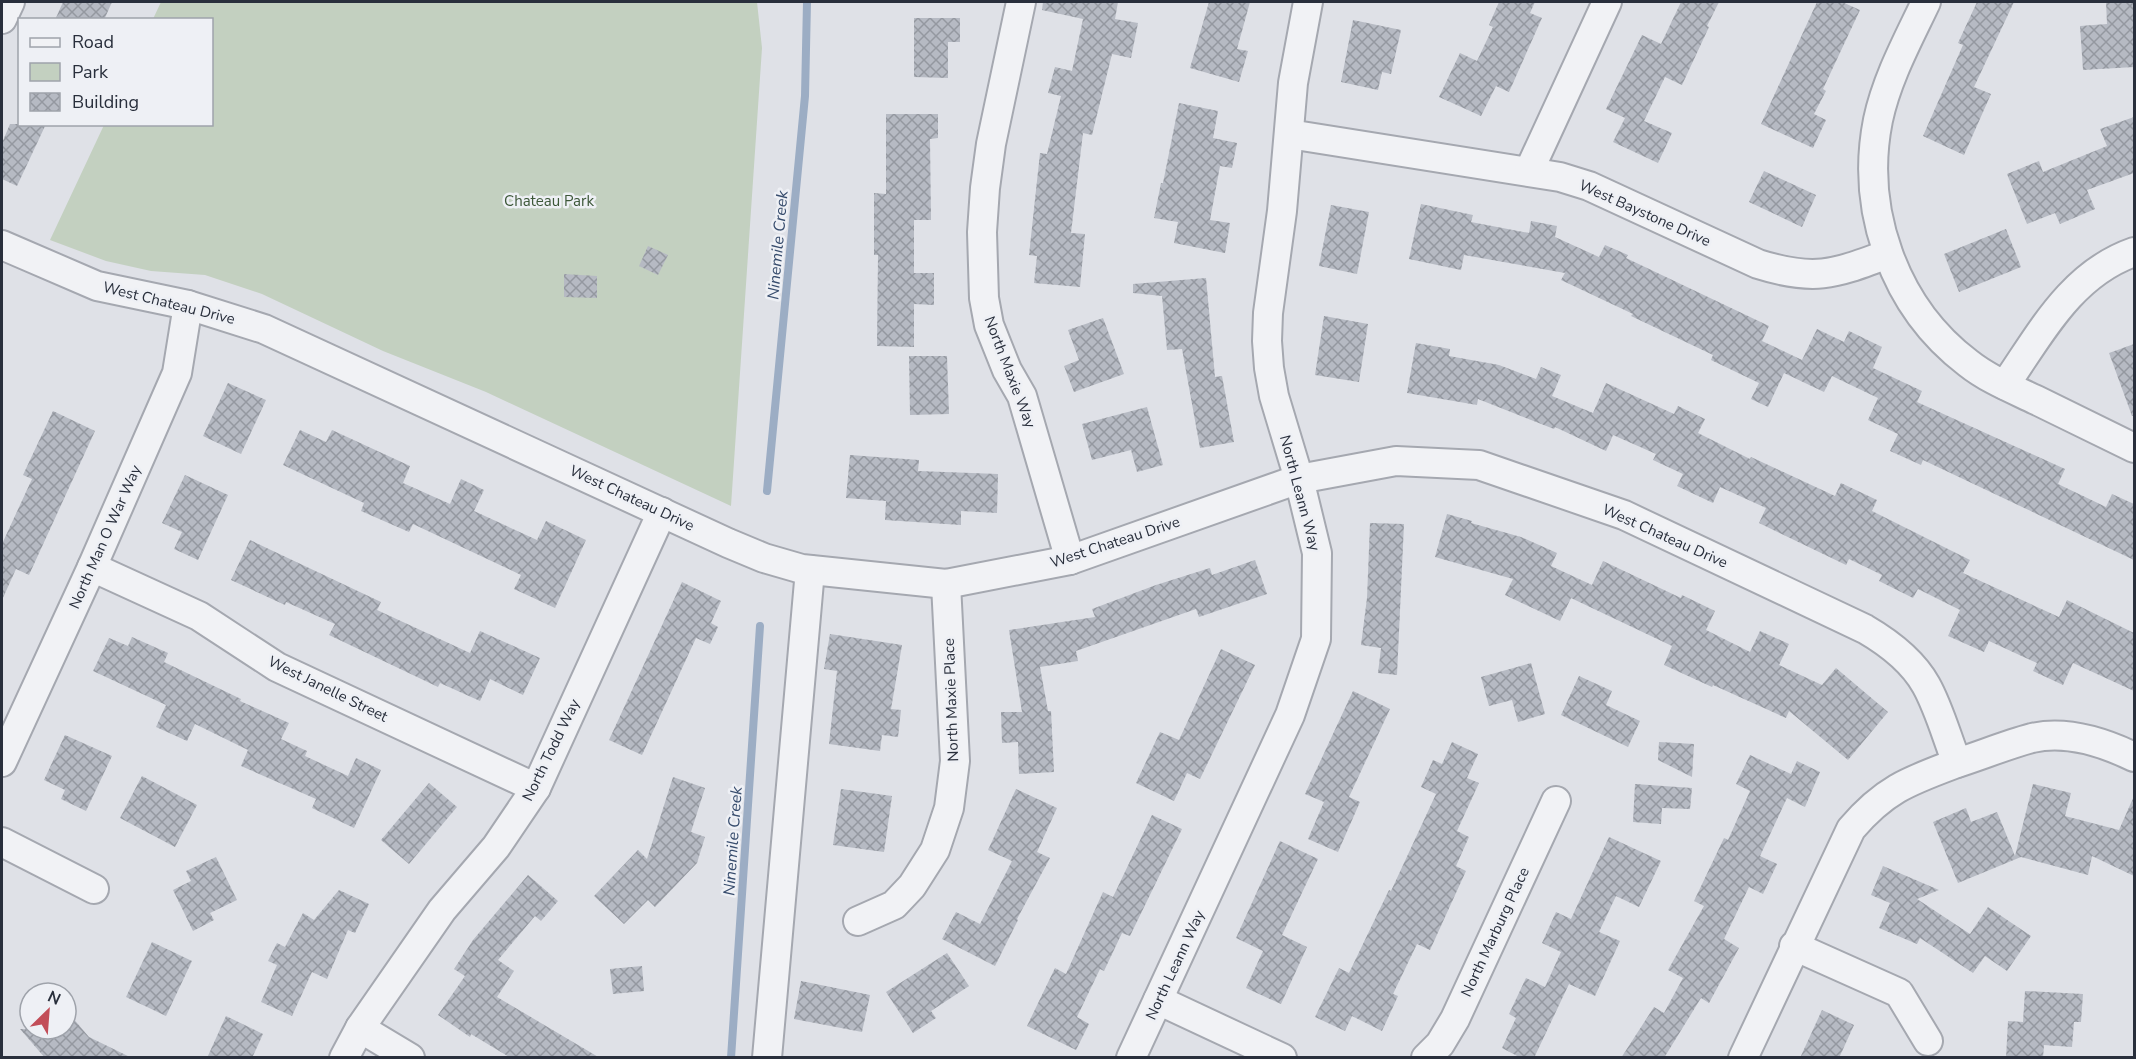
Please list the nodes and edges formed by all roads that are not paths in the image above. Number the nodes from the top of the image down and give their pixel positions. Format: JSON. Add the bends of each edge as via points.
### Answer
{"nodes":[{"id":1,"x":10,"y":2,"type":"edge"},
{"id":2,"x":1020,"y":2,"type":"edge"},
{"id":3,"x":1308,"y":2,"type":"edge"},
{"id":4,"x":1607,"y":2,"type":"edge"},
{"id":5,"x":1926,"y":2,"type":"edge"},
{"id":6,"x":2,"y":19,"type":"edge"},
{"id":7,"x":1288,"y":134,"type":"junction"},
{"id":8,"x":1529,"y":171,"type":"junction"},
{"id":9,"x":2,"y":245,"type":"edge"},
{"id":10,"x":2134,"y":252,"type":"edge"},
{"id":11,"x":1888,"y":254,"type":"junction"},
{"id":12,"x":188,"y":305,"type":"junction"},
{"id":13,"x":2005,"y":385,"type":"junction"},
{"id":14,"x":2134,"y":447,"type":"edge"},
{"id":15,"x":1299,"y":478,"type":"junction"},
{"id":16,"x":663,"y":512,"type":"junction"},
{"id":17,"x":1070,"y":560,"type":"junction"},
{"id":18,"x":92,"y":567,"type":"junction"},
{"id":19,"x":810,"y":570,"type":"junction"},
{"id":20,"x":946,"y":584,"type":"junction"},
{"id":21,"x":2134,"y":757,"type":"edge"},
{"id":22,"x":2,"y":762,"type":"edge"},
{"id":23,"x":1957,"y":763,"type":"junction"},
{"id":24,"x":536,"y":788,"type":"junction"},
{"id":25,"x":1556,"y":801,"type":"dead end"},
{"id":26,"x":2,"y":842,"type":"edge"},
{"id":27,"x":93,"y":889,"type":"dead end"},
{"id":28,"x":858,"y":921,"type":"dead end"},
{"id":29,"x":1794,"y":946,"type":"junction"},
{"id":30,"x":1158,"y":1000,"type":"junction"},
{"id":31,"x":360,"y":1028,"type":"junction"},
{"id":32,"x":1928,"y":1041,"type":"dead end"},
{"id":33,"x":344,"y":1058,"type":"edge"},
{"id":34,"x":410,"y":1058,"type":"edge"},
{"id":35,"x":767,"y":1058,"type":"edge"},
{"id":36,"x":1131,"y":1058,"type":"edge"},
{"id":37,"x":1282,"y":1058,"type":"edge"},
{"id":38,"x":1426,"y":1058,"type":"edge"},
{"id":39,"x":1743,"y":1058,"type":"edge"}],
"edges":[{"from":1,"to":6,"type":"street"},
{"from":2,"to":17,"type":"street","name":"North Maxie Way","via":[[985,188],[984,298],[989,326],[1006,370],[1022,396]]},
{"from":3,"to":7,"type":"street","name":"North Leann Way"},
{"from":4,"to":8,"type":"street"},
{"from":5,"to":11,"type":"street","via":[[1885,93],[1875,137],[1875,201]]},
{"from":7,"to":8,"type":"street","name":"West Baystone Drive"},
{"from":7,"to":15,"type":"street","name":"North Leann Way","via":[[1267,341],[1274,396]]},
{"from":8,"to":11,"type":"street","name":"West Baystone Drive","via":[[1589,186],[1758,264],[1786,273],[1842,271]]},
{"from":9,"to":12,"type":"street","name":"West Chateau Drive","via":[[97,286]]},
{"from":10,"to":13,"type":"street","via":[[2098,269],[2076,287],[2057,307]]},
{"from":11,"to":13,"type":"street","via":[[1899,280],[1930,327],[1969,364]]},
{"from":12,"to":16,"type":"street","name":"West Chateau Drive","via":[[264,329]]},
{"from":12,"to":18,"type":"street","name":"North Man O War Way","via":[[177,373]]},
{"from":13,"to":14,"type":"street"},
{"from":15,"to":17,"type":"street","name":"West Chateau Drive"},
{"from":15,"to":23,"type":"street","name":"West Chateau Drive","via":[[1396,461],[1479,465],[1624,515],[1889,644],[1926,685]]},
{"from":15,"to":30,"type":"street","name":"North Leann Way","via":[[1317,553],[1316,639],[1290,716]]},
{"from":16,"to":19,"type":"street","name":"West Chateau Drive","via":[[764,558]]},
{"from":16,"to":24,"type":"street","name":"North Todd Way"},
{"from":17,"to":20,"type":"street","name":"West Chateau Drive"},
{"from":18,"to":22,"type":"street","name":"North Man O War Way"},
{"from":18,"to":24,"type":"street","name":"West Janelle Street","via":[[199,616],[277,667]]},
{"from":19,"to":20,"type":"street","name":"West Chateau Drive"},
{"from":19,"to":35,"type":"street"},
{"from":20,"to":28,"type":"street","name":"North Maxie Place","via":[[955,761],[949,808],[935,850],[912,886],[894,905]]},
{"from":21,"to":23,"type":"street","via":[[2088,739],[2061,736],[2033,738]]},
{"from":23,"to":29,"type":"street","via":[[1899,787],[1869,808],[1851,829]]},
{"from":24,"to":31,"type":"street","name":"North Todd Way","via":[[496,847],[442,910]]},
{"from":25,"to":38,"type":"street","name":"North Marburg Place","via":[[1455,1019]]},
{"from":26,"to":27,"type":"street"},
{"from":29,"to":32,"type":"street","via":[[1899,993]]},
{"from":29,"to":39,"type":"street"},
{"from":30,"to":36,"type":"street","name":"North Leann Way"},
{"from":30,"to":37,"type":"street"},
{"from":31,"to":33,"type":"street","name":"North Todd Way"},
{"from":31,"to":34,"type":"street"}]}
